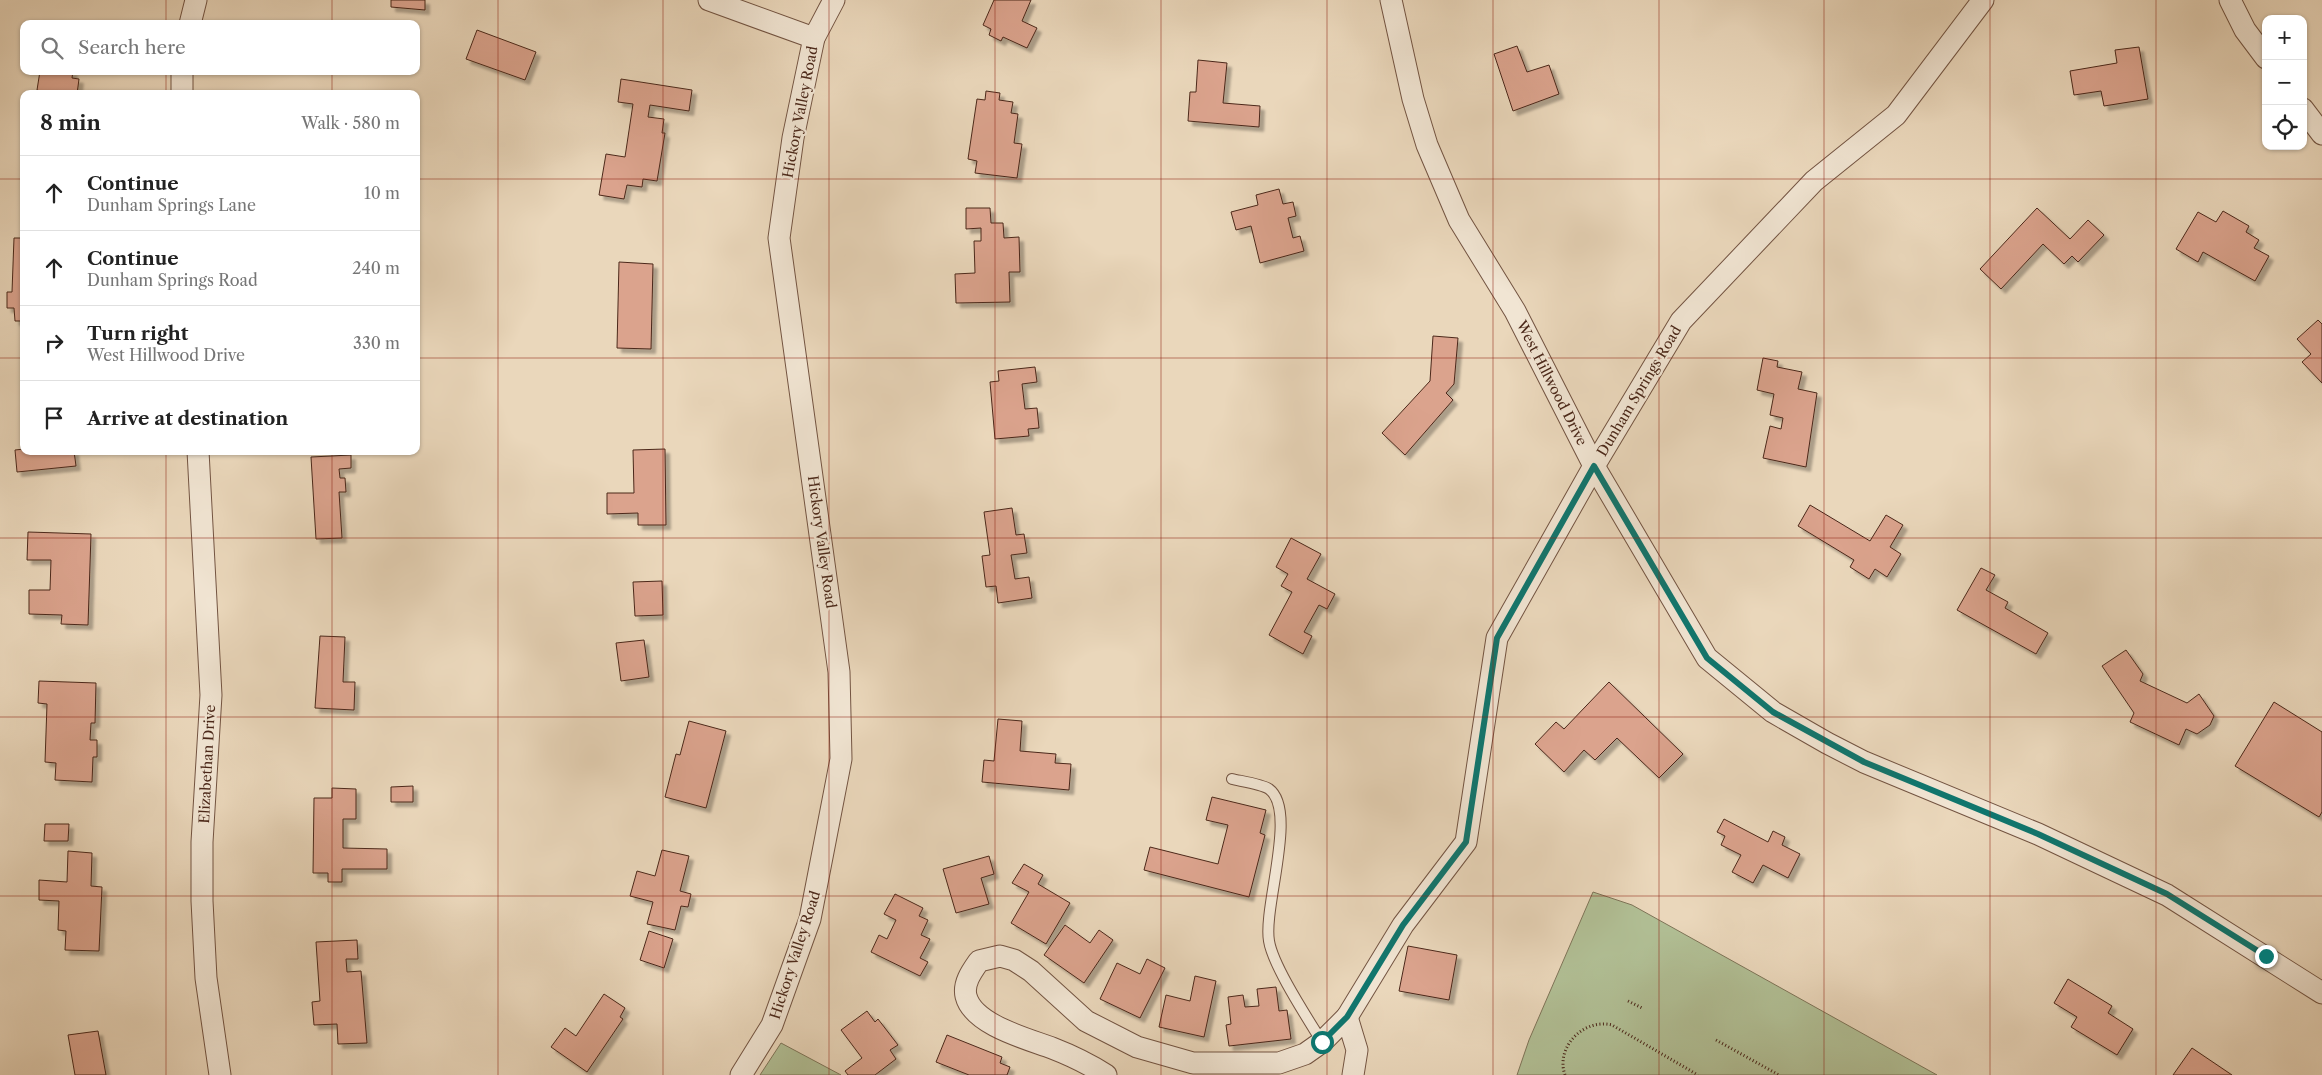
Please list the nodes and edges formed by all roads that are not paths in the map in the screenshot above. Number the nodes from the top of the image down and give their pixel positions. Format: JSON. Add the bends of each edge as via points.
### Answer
{"nodes":[{"id":1,"x":196,"y":0,"type":"edge"},
{"id":2,"x":709,"y":0,"type":"edge"},
{"id":3,"x":834,"y":0,"type":"edge"},
{"id":4,"x":1391,"y":0,"type":"edge"},
{"id":5,"x":1983,"y":0,"type":"edge"},
{"id":6,"x":2230,"y":0,"type":"edge"},
{"id":7,"x":191,"y":20,"type":"edge"},
{"id":8,"x":814,"y":38,"type":"junction"},
{"id":9,"x":2262,"y":53,"type":"edge"},
{"id":10,"x":182,"y":75,"type":"edge"},
{"id":11,"x":182,"y":90,"type":"edge"},
{"id":12,"x":2307,"y":114,"type":"edge"},
{"id":13,"x":2322,"y":134,"type":"edge"},
{"id":14,"x":198,"y":455,"type":"edge"},
{"id":15,"x":1594,"y":466,"type":"junction"},
{"id":16,"x":1232,"y":779,"type":"dead end"},
{"id":17,"x":2322,"y":993,"type":"edge"},
{"id":18,"x":1347,"y":1017,"type":"junction"},
{"id":19,"x":1322,"y":1042,"type":"junction"},
{"id":20,"x":1192,"y":1069,"type":"edge"},
{"id":21,"x":220,"y":1075,"type":"edge"},
{"id":22,"x":741,"y":1075,"type":"edge"},
{"id":23,"x":1106,"y":1075,"type":"edge"},
{"id":24,"x":1353,"y":1075,"type":"edge"}],
"edges":[{"from":1,"to":7,"type":"street"},
{"from":2,"to":8,"type":"street"},
{"from":3,"to":8,"type":"street","name":"Hickory Valley Road"},
{"from":4,"to":15,"type":"street","name":"West Hillwood Drive","via":[[1427,146],[1456,212],[1515,311]]},
{"from":5,"to":15,"type":"street","name":"Dunham Springs Road","via":[[1896,115],[1814,181],[1681,321]]},
{"from":6,"to":9,"type":"street","via":[[2245,30]]},
{"from":8,"to":22,"type":"street","name":"Hickory Valley Road","via":[[792,138],[780,238],[839,672],[841,759],[810,919],[772,1025]]},
{"from":10,"to":11,"type":"street"},
{"from":12,"to":13,"type":"street"},
{"from":14,"to":21,"type":"street","name":"Elizabethan Drive","via":[[211,695],[202,842],[202,901],[206,978]]},
{"from":15,"to":17,"type":"street","name":"West Hillwood Drive","via":[[1707,658],[1773,712],[1864,762],[2038,834],[2167,894]]},
{"from":15,"to":18,"type":"street","name":"Dunham Springs Road","via":[[1497,638],[1466,842],[1403,925]]},
{"from":16,"to":19,"type":"lane","via":[[1268,789],[1277,800],[1282,821],[1269,941]]},
{"from":18,"to":19,"type":"street","name":"Dunham Springs Road"},
{"from":18,"to":24,"type":"street","via":[[1357,1050]]},
{"from":19,"to":20,"type":"street","name":"Dunham Springs Road","via":[[1305,1054],[1279,1064]]},
{"from":20,"to":23,"type":"street","name":"Dunham Springs Road","via":[[1136,1047],[1086,1021],[1031,971],[1014,960],[1000,956],[979,961],[967,980],[966,997],[976,1012],[999,1029],[1053,1048]]}]}
